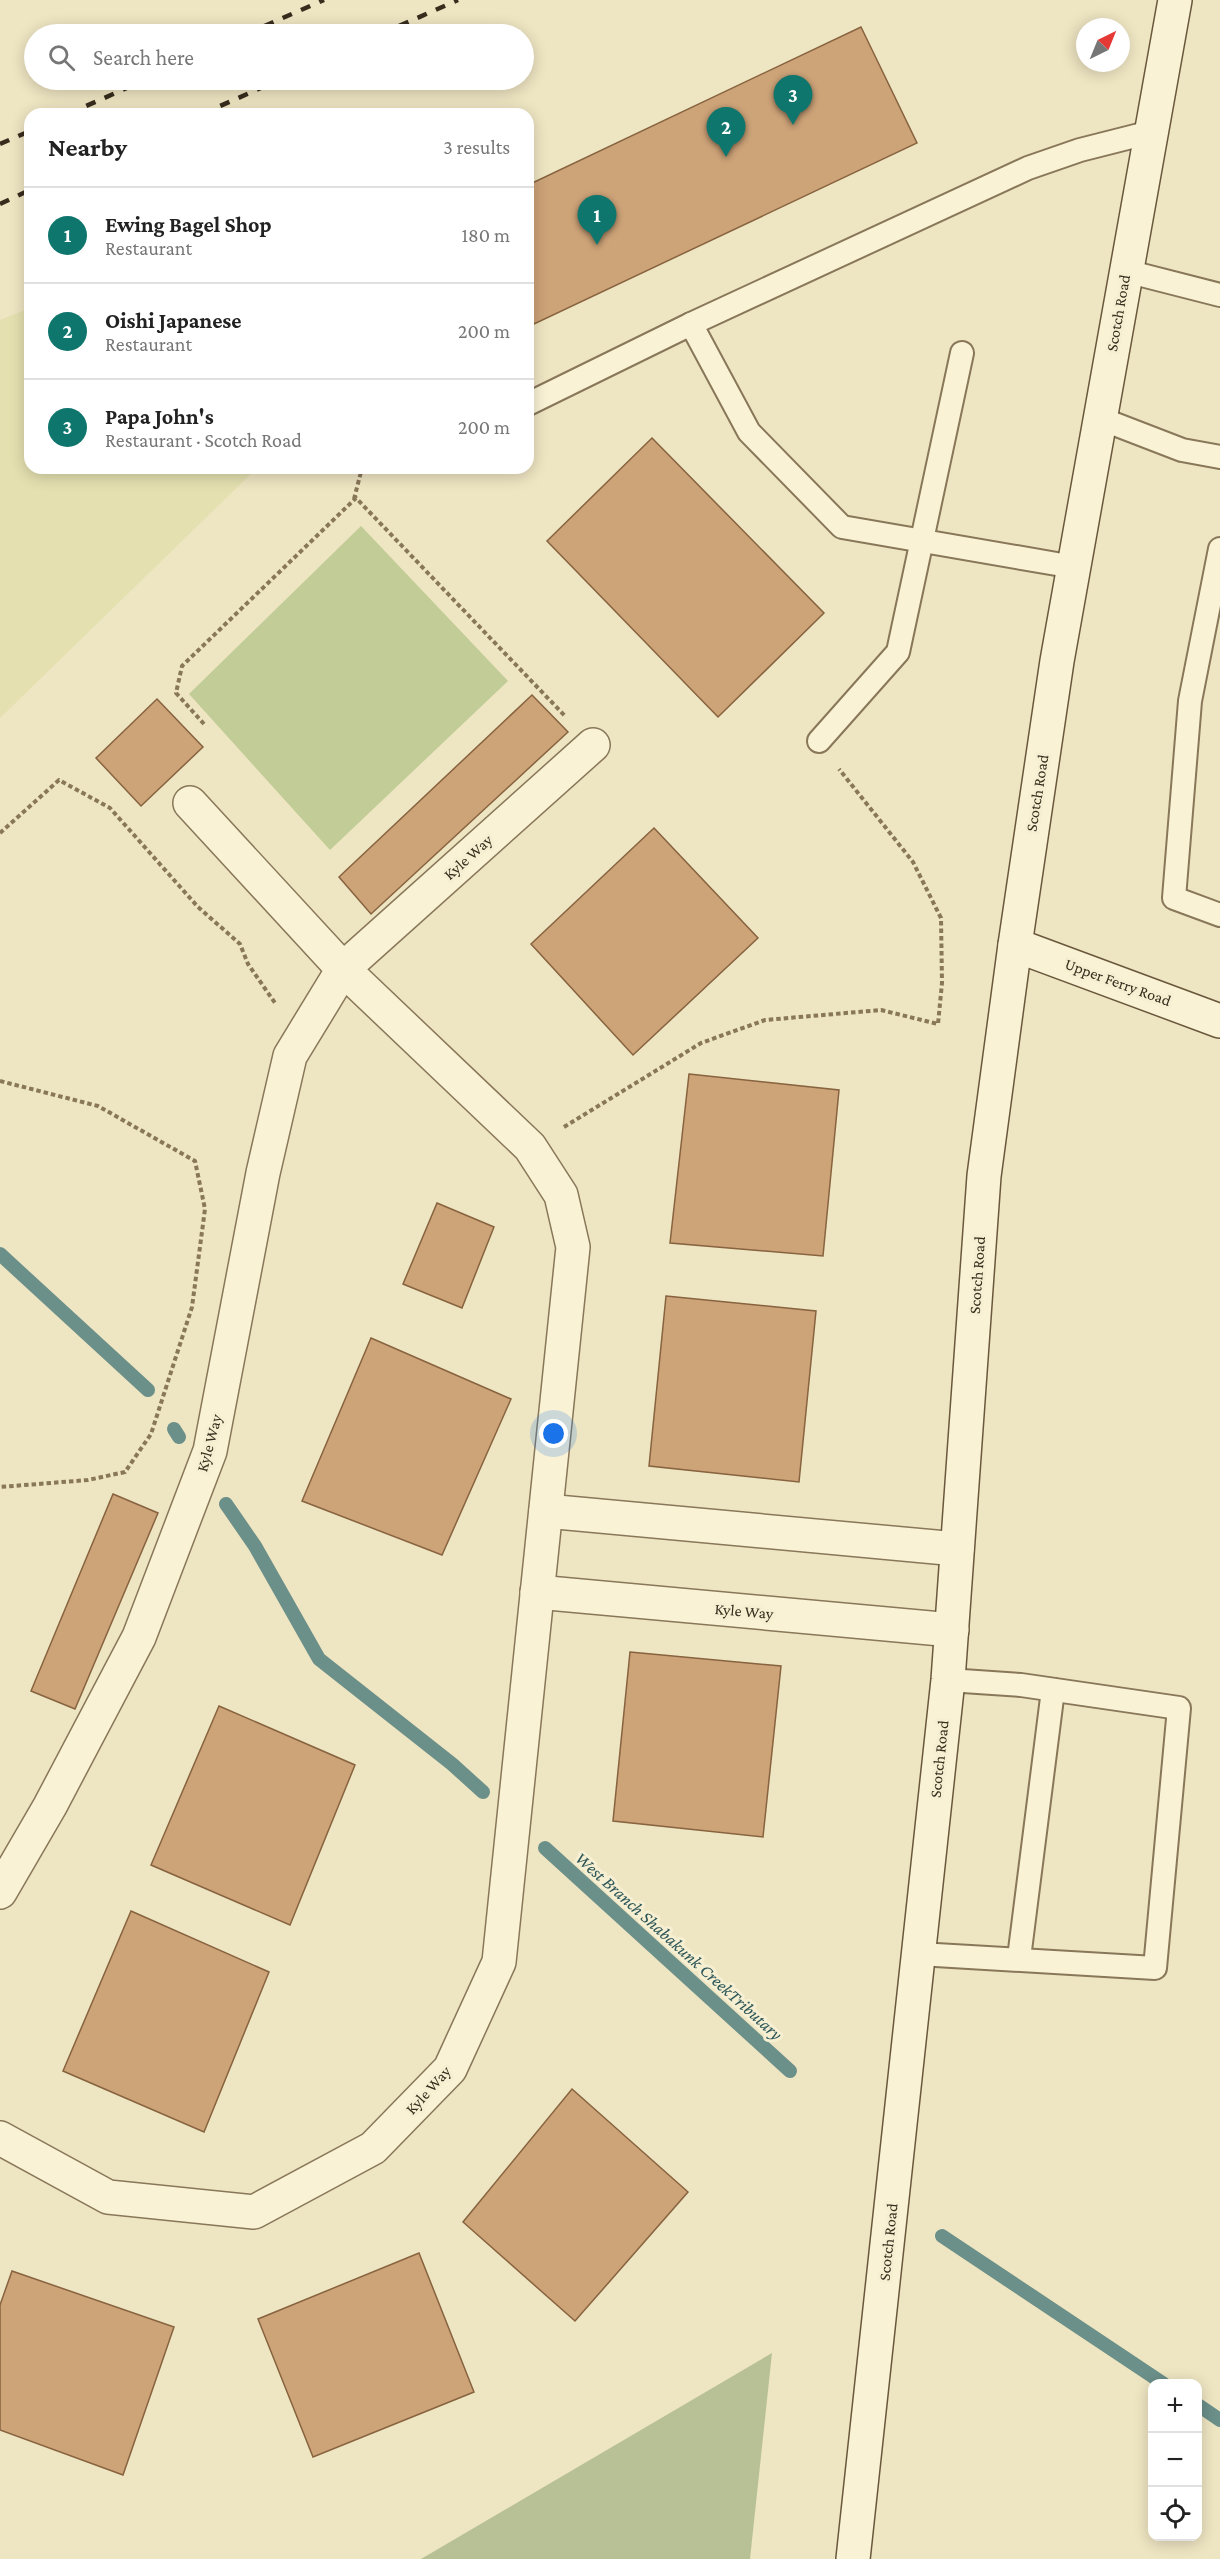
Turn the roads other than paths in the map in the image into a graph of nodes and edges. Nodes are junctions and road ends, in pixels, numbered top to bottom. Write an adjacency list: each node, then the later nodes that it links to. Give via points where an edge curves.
1 (1175, 0): 2 (street, Scotch Road)
2 (1151, 132): 3 (street, Scotch Road); 5 (lane, via 1028,168)
3 (1126, 271): 4 (lane); 8 (street, Scotch Road)
4 (1220, 295)
5 (691, 324): 7 (lane); 10 (lane, via 749,432 842,527)
6 (962, 353): 10 (lane)
7 (534, 401)
8 (1099, 418): 9 (lane, via 1182,450); 12 (street, Scotch Road)
9 (1220, 458)
10 (921, 542): 12 (lane); 13 (lane, via 898,652)
11 (1220, 549): 16 (lane, via 1190,701 1173,898)
12 (1074, 567): 17 (street, Scotch Road)
13 (819, 741)
14 (593, 745): 18 (street, Kyle Way)
15 (190, 803): 18 (street, Kyle Way)
16 (1220, 915)
17 (1014, 945): 19 (street, Upper Ferry Road); 21 (street, Scotch Road, via 984,1176)
18 (343, 969): 20 (street, Kyle Way, via 530,1148 561,1195 573,1247); 26 (street, Kyle Way, via 290,1056 263,1173 210,1451 139,1637)
19 (1220, 1021)
20 (546, 1511): 21 (street); 22 (street, Kyle Way)
21 (957, 1549): 23 (street, Scotch Road)
22 (537, 1592): 23 (street, Kyle Way); 29 (street, Kyle Way, via 499,1962 450,2069 373,2148 254,2212 108,2197)
23 (952, 1630): 24 (street, Scotch Road)
24 (948, 1680): 25 (lane); 27 (street, Scotch Road)
25 (1053, 1690): 28 (lane); 28 (lane, via 1179,1708 1155,1968)
26 (0, 1892)
27 (919, 1954): 28 (lane); 30 (street, Scotch Road)
28 (1019, 1958)
29 (0, 2138)
30 (853, 2559)

